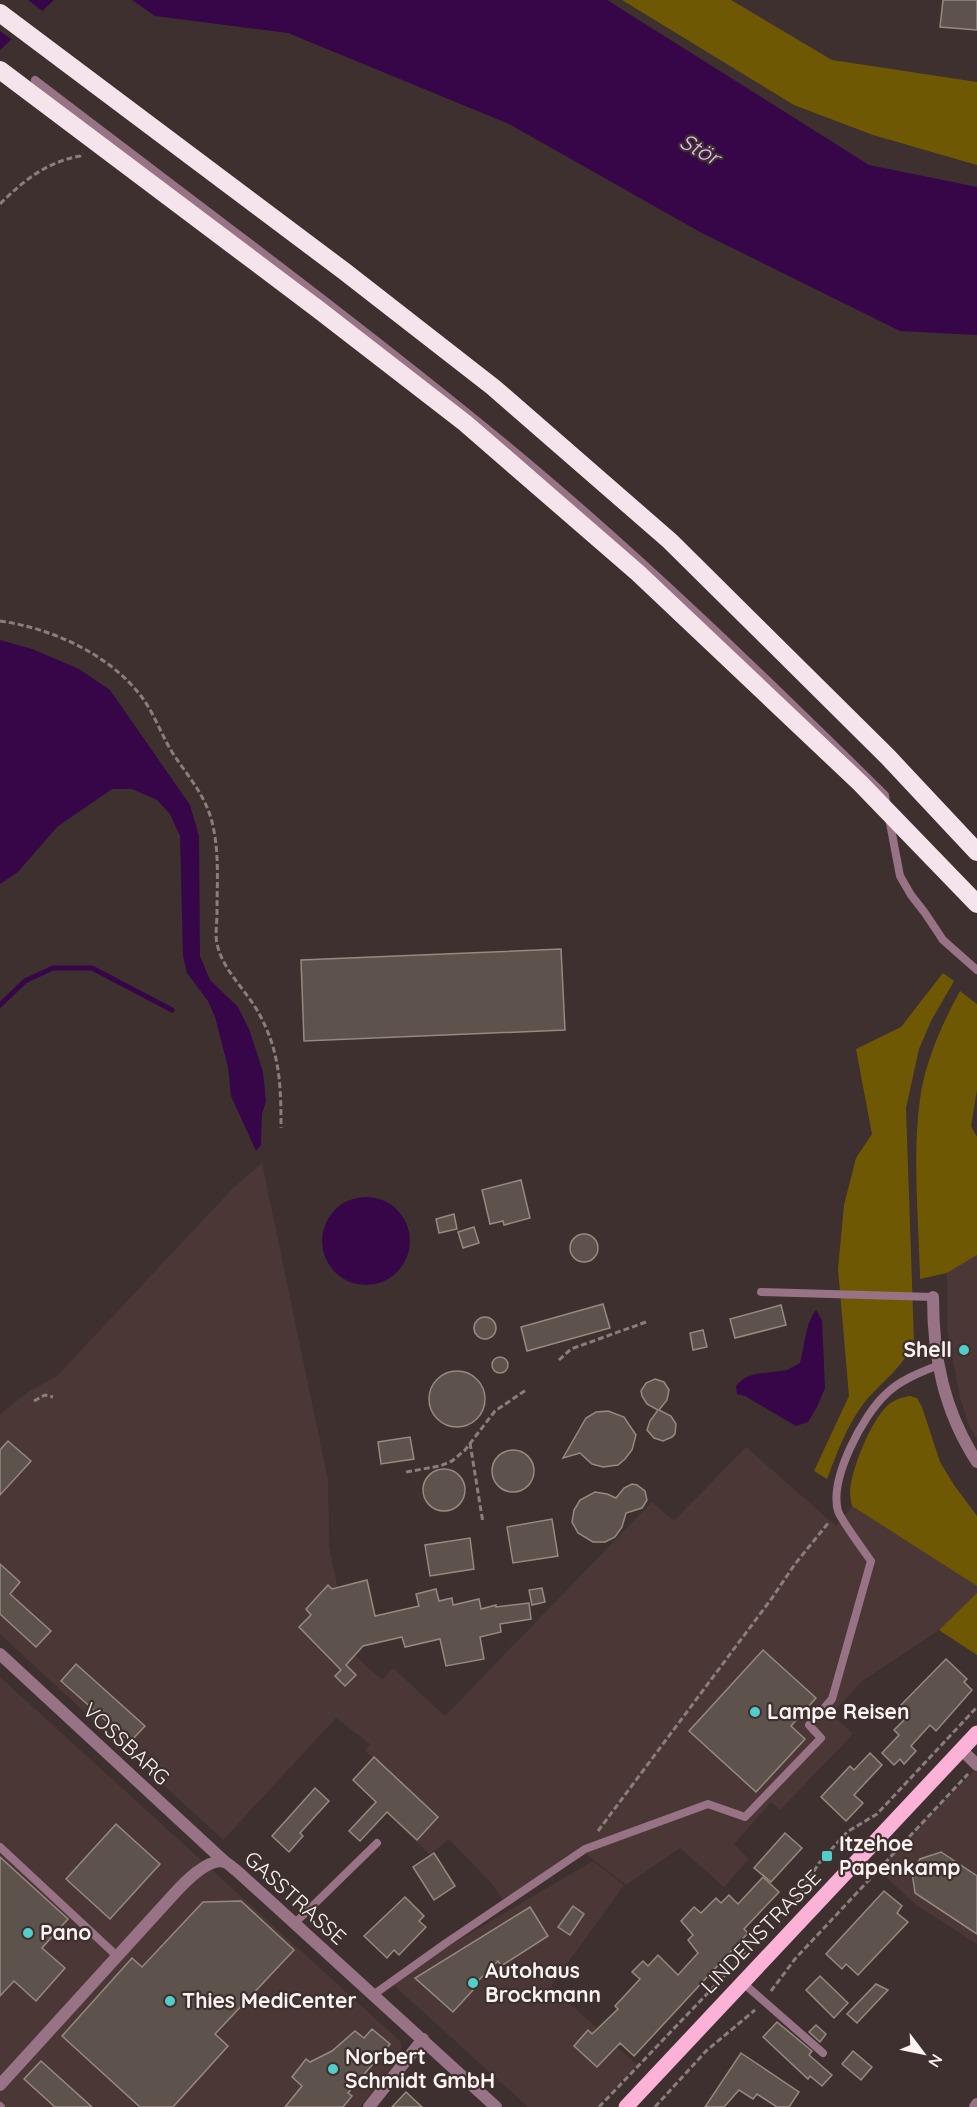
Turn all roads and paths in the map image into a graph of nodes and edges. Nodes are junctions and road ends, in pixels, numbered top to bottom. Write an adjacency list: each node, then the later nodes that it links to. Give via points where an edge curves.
1 (0, 13): 7 (highway, via 493,387 670,541 888,757)
2 (0, 70): 8 (highway, bridge, via 465,423 638,573 860,783)
3 (35, 80): 9 (lane, via 331,304 475,419 682,598 885,795 900,876 943,940)
4 (81, 156): 5 (path, via 44,168 23,181)
5 (0, 204)
6 (0, 621): 10 (path, via 65,640 125,678 141,696 205,801 215,834 217,943 231,975 256,1009 275,1052 281,1080)
7 (977, 852)
8 (977, 904)
9 (977, 970)
10 (282, 1128)
11 (761, 1292): 12 (lane)
12 (933, 1297): 15 (street)
13 (646, 1322): 14 (path, via 571,1349)
14 (559, 1360)
15 (939, 1365): 20 (street, via 951,1412); 22 (lane, via 894,1387 872,1410 843,1465)
16 (526, 1390): 19 (path, via 495,1411)
17 (53, 1397): 18 (path, via 45,1395)
18 (34, 1401)
19 (470, 1443): 21 (path, via 441,1466); 23 (path)
20 (977, 1462)
21 (406, 1472)
22 (838, 1511): 31 (path); 31 (lane, via 871,1561 832,1699 809,1725 821,1738 745,1817 708,1804)
23 (483, 1523)
24 (0, 1654): 32 (street, VOSSBARG)
25 (977, 1707): 33 (path, via 877,1814 847,1832 819,1863)
26 (977, 1733): 27 (main road, LINDENSTRASSE)
27 (962, 1750): 28 (street); 37 (main road, LINDENSTRASSE)
28 (977, 1765): 39 (path, via 795,1959)
29 (377, 1844): 34 (lane)
30 (0, 1846): 36 (lane)
31 (585, 1849): 38 (lane)
32 (225, 1862): 34 (street, GASSTRASSE); 36 (street, GASSTRASSE, via 212,1863 191,1877)
33 (795, 1903)
34 (295, 1923): 38 (street, GASSTRASSE)
35 (754, 1945): 45 (path)
36 (117, 1956): 42 (street, GASSTRASSE)
37 (742, 1982): 39 (lane); 46 (main road, LINDENSTRASSE)
38 (374, 1995): 40 (street, GASSTRASSE)
39 (764, 2000): 41 (lane); 47 (path, via 706,2051)
40 (423, 2039): 43 (street); 44 (street, GASSTRASSE)
41 (822, 2053)
42 (0, 2085)
43 (369, 2107)
44 (496, 2107)
45 (599, 2107)
46 (626, 2107)
47 (655, 2107)

